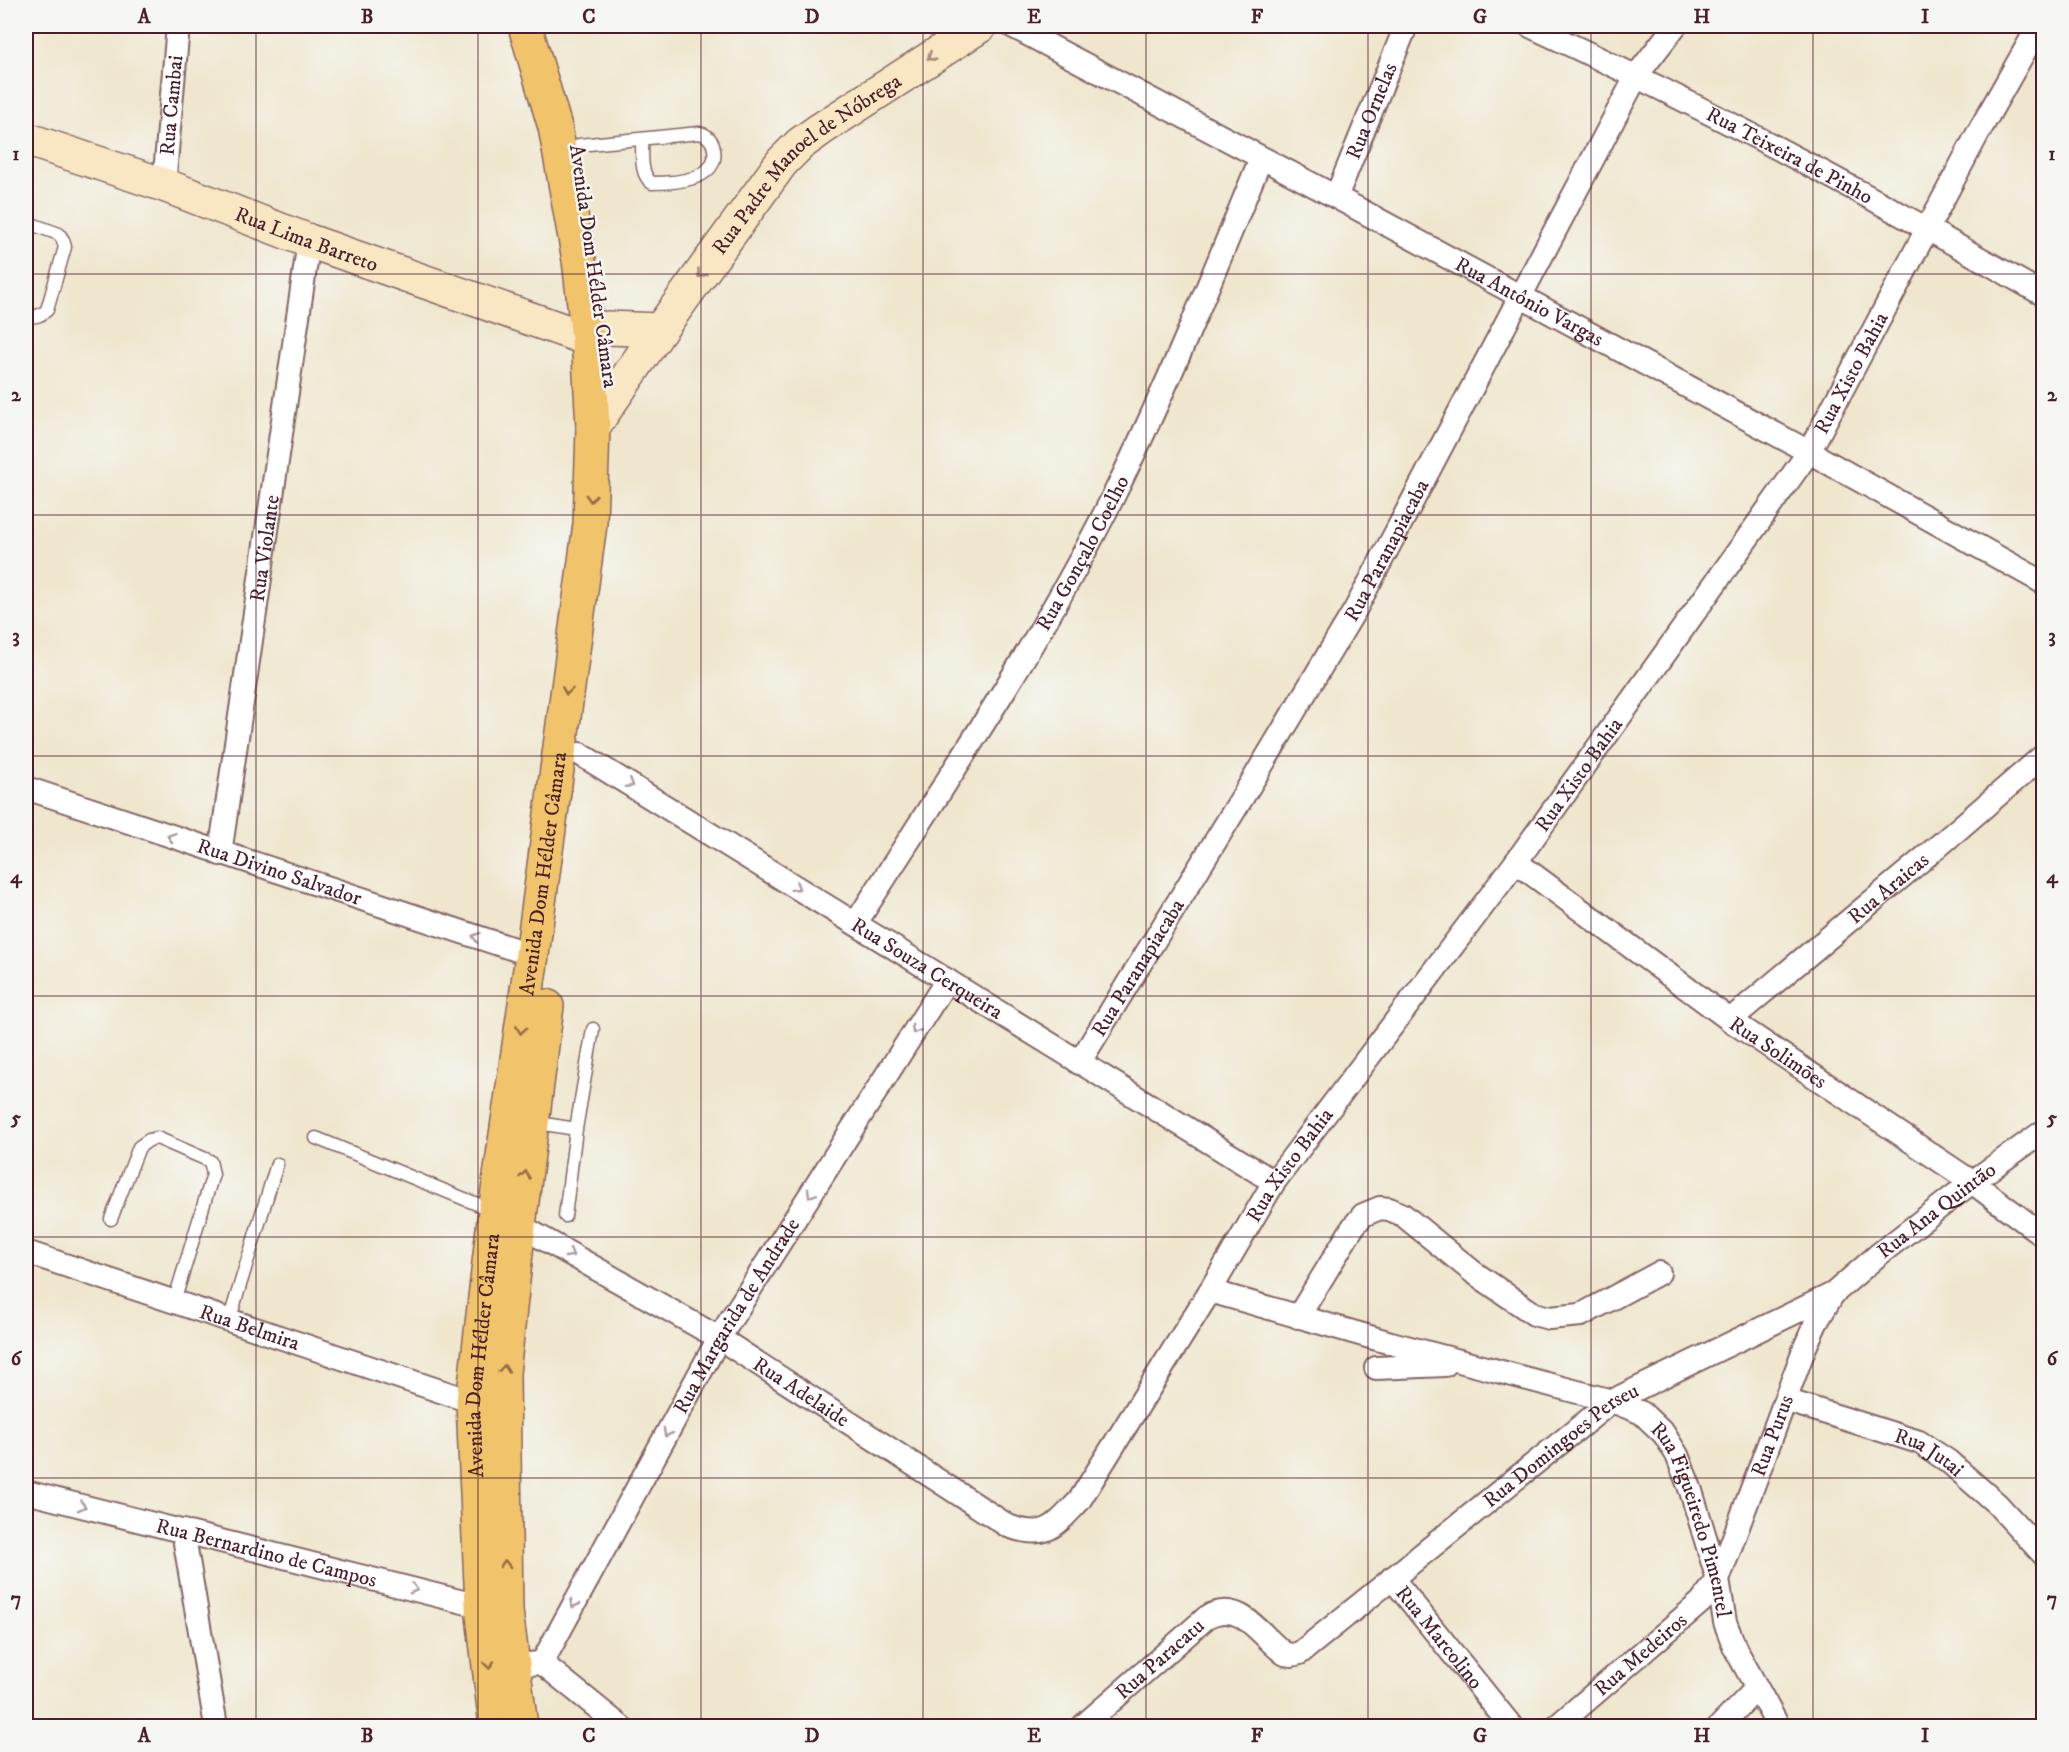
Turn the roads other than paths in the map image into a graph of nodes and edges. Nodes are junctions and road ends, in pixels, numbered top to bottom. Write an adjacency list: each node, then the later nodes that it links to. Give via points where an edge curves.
1 (178, 26): 15 (street, Rua Cambai)
2 (525, 26): 24 (main road, Avenida Dom Hélder Câmara, via 555,127 579,260)
3 (546, 26): 13 (main road, Avenida Dom Hélder Câmara)
4 (980, 26): 23 (main road, Rua Padre Manoel de Nóbrega, one-way to 23, via 800,144 782,162)
5 (1011, 26): 14 (street, Rua Antônio Vargas)
6 (1406, 26): 16 (street, Rua Ornelas)
7 (1530, 26): 10 (street, Rua Teixeira de Pinho)
8 (1675, 26): 10 (street, Rua Paranapiacaba)
9 (2043, 26): 18 (street, Rua Xisto Bahia, via 2032,38)
10 (1636, 75): 18 (street, Rua Teixeira de Pinho); 21 (street, Rua Paranapiacaba)
11 (26, 139): 15 (main road, Rua Lima Barreto)
12 (642, 139): 12 (lane, via 704,134 713,144 714,161 707,172 694,177 652,183 644,173); 13 (lane)
13 (579, 145): 24 (main road, Avenida Dom Hélder Câmara)
14 (1262, 158): 16 (street, Rua Antônio Vargas); 34 (street, Rua Gonçalo Coelho, via 1187,338 1111,500 1027,654)
15 (164, 185): 19 (main road, Rua Lima Barreto)
16 (1336, 197): 21 (street, Rua Antônio Vargas)
17 (26, 222): 22 (lane, via 59,234 65,248 47,310 40,316)
18 (1928, 228): 20 (street, Rua Teixeira de Pinho); 27 (street, Rua Xisto Bahia)
19 (309, 241): 24 (main road, Rua Lima Barreto); 32 (street, Rua Violante)
20 (2043, 295)
21 (1521, 297): 27 (street, Rua Antônio Vargas); 39 (street, Rua Paranapiacaba, via 1355,610)
22 (26, 315)
23 (660, 330): 24 (main road); 25 (main road, Rua Padre Manoel de Nóbrega)
24 (597, 333): 25 (main road, Avenida Dom Hélder Câmara); 26 (main road, Avenida Dom Hélder Câmara)
25 (612, 399): 26 (main road, Rua Padre Manoel de Nóbrega); 29 (main road, Avenida Dom Hélder Câmara, via 613,525)
26 (593, 427): 35 (main road, Avenida Dom Hélder Câmara, one-way to 35, via 590,524)
27 (1809, 452): 28 (street, Rua Antônio Vargas); 33 (street, Rua Xisto Bahia)
28 (2043, 583)
29 (580, 754): 34 (street, Rua Souza Cerqueira, one-way to 34); 40 (main road, Avenida Dom Hélder Câmara)
30 (2043, 755): 37 (street, Rua Araicas)
31 (26, 788): 32 (street, Rua Divino Salvador, one-way to 31)
32 (220, 854): 35 (street, Rua Divino Salvador, one-way to 32)
33 (1516, 862): 37 (street, Rua Solimões); 45 (street, Rua Xisto Bahia)
34 (856, 923): 36 (street, Rua Souza Cerqueira)
35 (532, 955): 48 (main road, Avenida Dom Hélder Câmara, one-way to 48)
36 (947, 980): 39 (street, Rua Souza Cerqueira); 58 (street, Rua Margarida de Andrade, one-way to 58)
37 (1730, 1020): 46 (street, Rua Solimões)
38 (592, 1029): 41 (lane)
39 (1079, 1063): 45 (street, Rua Souza Cerqueira)
40 (532, 1122): 41 (lane); 48 (main road, Avenida Dom Hélder Câmara, one-way to 40)
41 (576, 1129): 47 (lane)
42 (2043, 1131): 46 (street, Rua Ana Quintão)
43 (316, 1137): 48 (lane)
44 (277, 1164): 57 (lane)
45 (1274, 1182): 53 (street, Rua Xisto Bahia)
46 (1972, 1182): 50 (street, Rua Solimões); 54 (street, Rua Ana Quintão)
47 (565, 1216)
48 (507, 1218): 58 (street, Rua Adelaide, one-way to 58); 63 (main road, Avenida Dom Hélder Câmara); 70 (main road, Avenida Dom Hélder Câmara, one-way to 48)
49 (111, 1219): 55 (lane, via 140,1147 149,1140 158,1138 210,1161 213,1174)
50 (2043, 1236)
51 (26, 1252): 55 (street, Rua Belmira)
52 (1659, 1273): 56 (street, via 1581,1315 1549,1318 1534,1314 1483,1279 1403,1215 1380,1208 1363,1215 1353,1227)
53 (1210, 1291): 56 (street, Rua Figueiredo Pimentel); 65 (street, Rua Xisto Bahia)
54 (1833, 1294): 61 (street, Rua Purus, via 1816,1323); 62 (street, Rua Domingoes Perseu)
55 (174, 1302): 57 (street, Rua Belmira)
56 (1298, 1317): 59 (street, Rua Figueiredo Pimentel)
57 (229, 1321): 63 (street, Rua Belmira)
58 (719, 1338): 65 (street, Rua Adelaide, via 1008,1526 1026,1533 1054,1527); 72 (street, Rua Margarida de Andrade, one-way to 72)
59 (1473, 1365): 60 (street, Rua Figueiredo Pimentel); 62 (street, Rua Figueiredo Pimentel)
60 (1376, 1368)
61 (1785, 1400): 67 (street, Rua Jutai, via 1919,1442 1948,1461 1997,1504); 69 (street, Rua Purus)
62 (1612, 1401): 68 (street, Rua Domingoes Perseu); 69 (street, Rua Figueiredo Pimentel, via 1642,1413 1664,1434 1677,1455)
63 (473, 1402): 70 (main road, Avenida Dom Hélder Câmara)
64 (26, 1492): 66 (street, Rua Bernardino de Campos, one-way to 66)
65 (1079, 1501)
66 (183, 1531): 70 (street, Rua Bernardino de Campos, one-way to 70); 74 (street)
67 (2043, 1555)
68 (1392, 1578): 71 (street, Rua Domingoes Perseu, via 1316,1642 1292,1656); 79 (street, Rua Marcolino)
69 (1718, 1580): 73 (street, Rua Figueiredo Pimentel, via 1725,1622); 80 (street, Rua Medeiros, via 1701,1602)
70 (494, 1609): 72 (main road, Avenida Dom Hélder Câmara); 75 (main road, Avenida Dom Hélder Câmara, one-way to 75)
71 (1245, 1618): 78 (street, Rua Paracatu, via 1223,1611 1207,1617)
72 (527, 1664): 76 (main road, Avenida Dom Hélder Câmara); 77 (street)
73 (1756, 1689): 81 (street); 82 (street, Rua Figueiredo Pimentel)
74 (216, 1726)
75 (496, 1726)
76 (521, 1726)
77 (620, 1726)
78 (1083, 1726)
79 (1511, 1726)
80 (1557, 1726)
81 (1720, 1726)
82 (1778, 1726)

